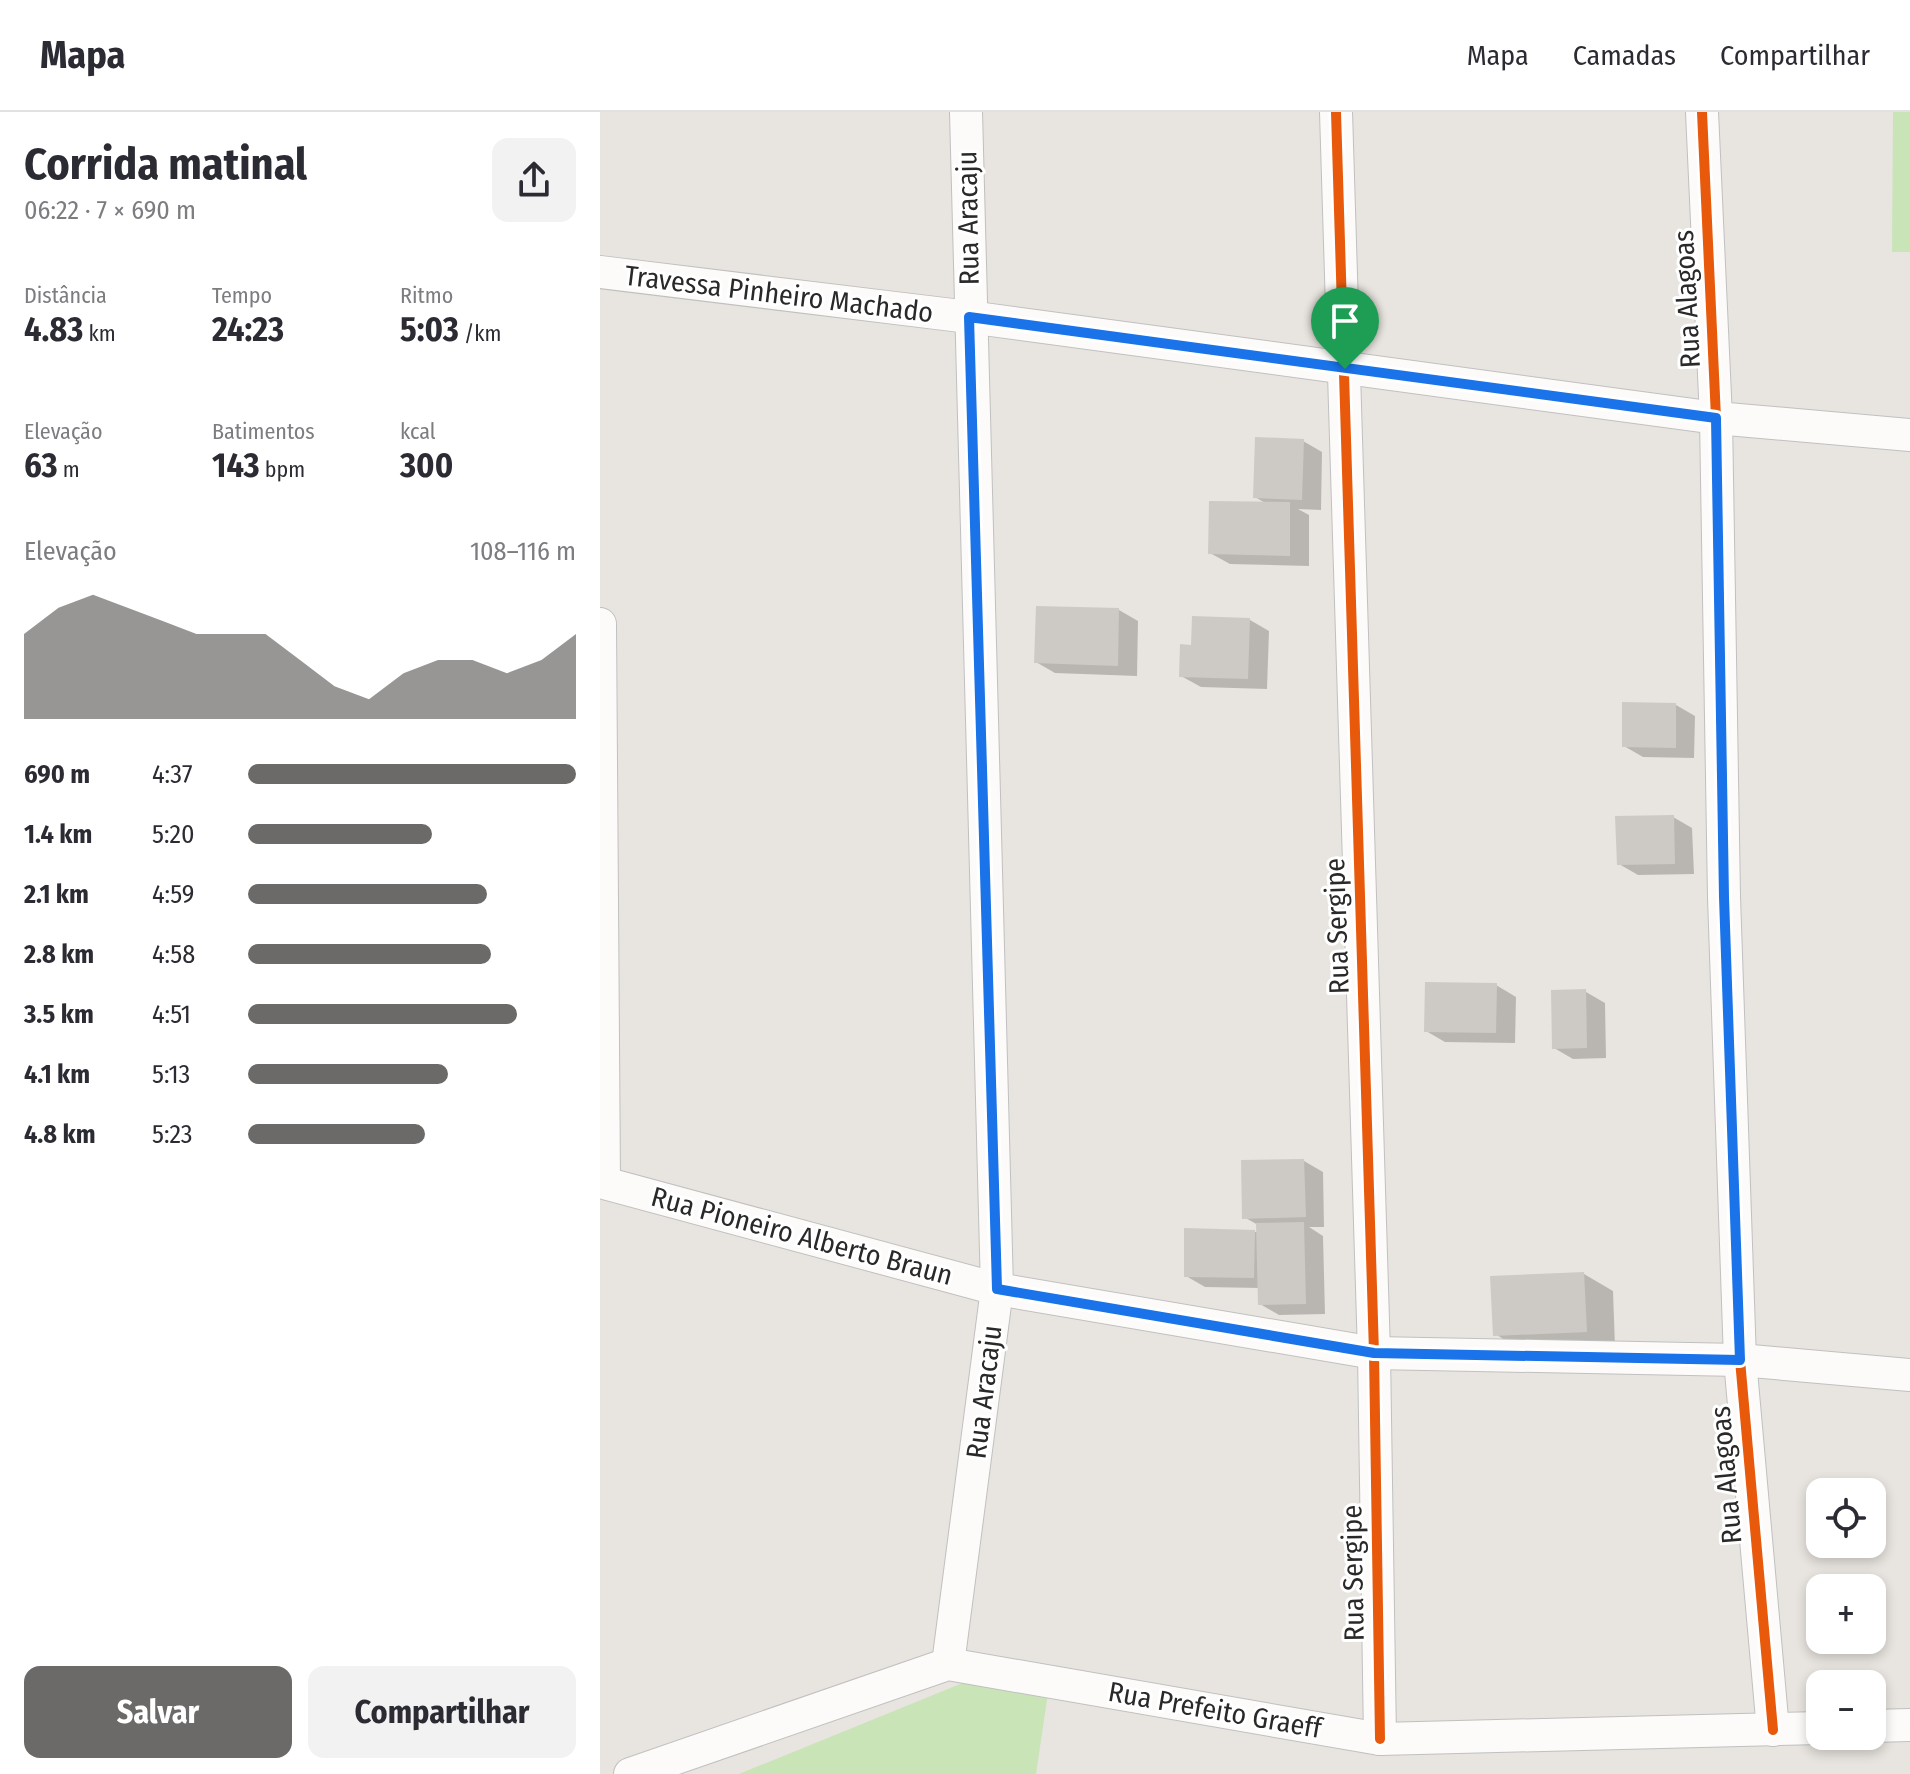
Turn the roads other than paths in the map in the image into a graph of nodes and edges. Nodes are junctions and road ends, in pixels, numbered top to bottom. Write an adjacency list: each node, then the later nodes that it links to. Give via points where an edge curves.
1 (966, 112): 5 (street, Rua Aracaju)
2 (1336, 112): 6 (street, Rua Sergipe)
3 (1702, 112): 7 (street, Rua Alagoas)
4 (600, 272): 5 (street, Travessa Pinheiro Machado)
5 (969, 317): 6 (street, Travessa Pinheiro Machado); 11 (street, Rua Aracaju)
6 (1345, 369): 7 (street, Travessa Pinheiro Machado); 12 (street, Rua Sergipe)
7 (1716, 418): 8 (street, Travessa Pinheiro Machado); 13 (street, Rua Alagoas, via 1724,897)
8 (1910, 435)
9 (600, 624): 10 (street)
10 (602, 1182): 11 (street, Rua Pioneiro Alberto Braun)
11 (997, 1289): 12 (street, Rua Pioneiro Alberto Braun); 15 (street, Rua Aracaju)
12 (1374, 1353): 13 (street, Rua Pioneiro Alberto Braun); 20 (street, Rua Sergipe)
13 (1740, 1360): 14 (street, Rua Pioneiro Alberto Braun); 19 (street, Rua Alagoas)
14 (1910, 1375)
15 (948, 1664): 20 (street, Rua Prefeito Graeff); 21 (street, Rua Prefeito Graeff)
16 (1910, 1725): 17 (street)
17 (1886, 1726)
18 (1806, 1729): 19 (street, Rua Prefeito Graeff)
19 (1773, 1730): 20 (street, Rua Prefeito Graeff)
20 (1380, 1739)
21 (630, 1774)

